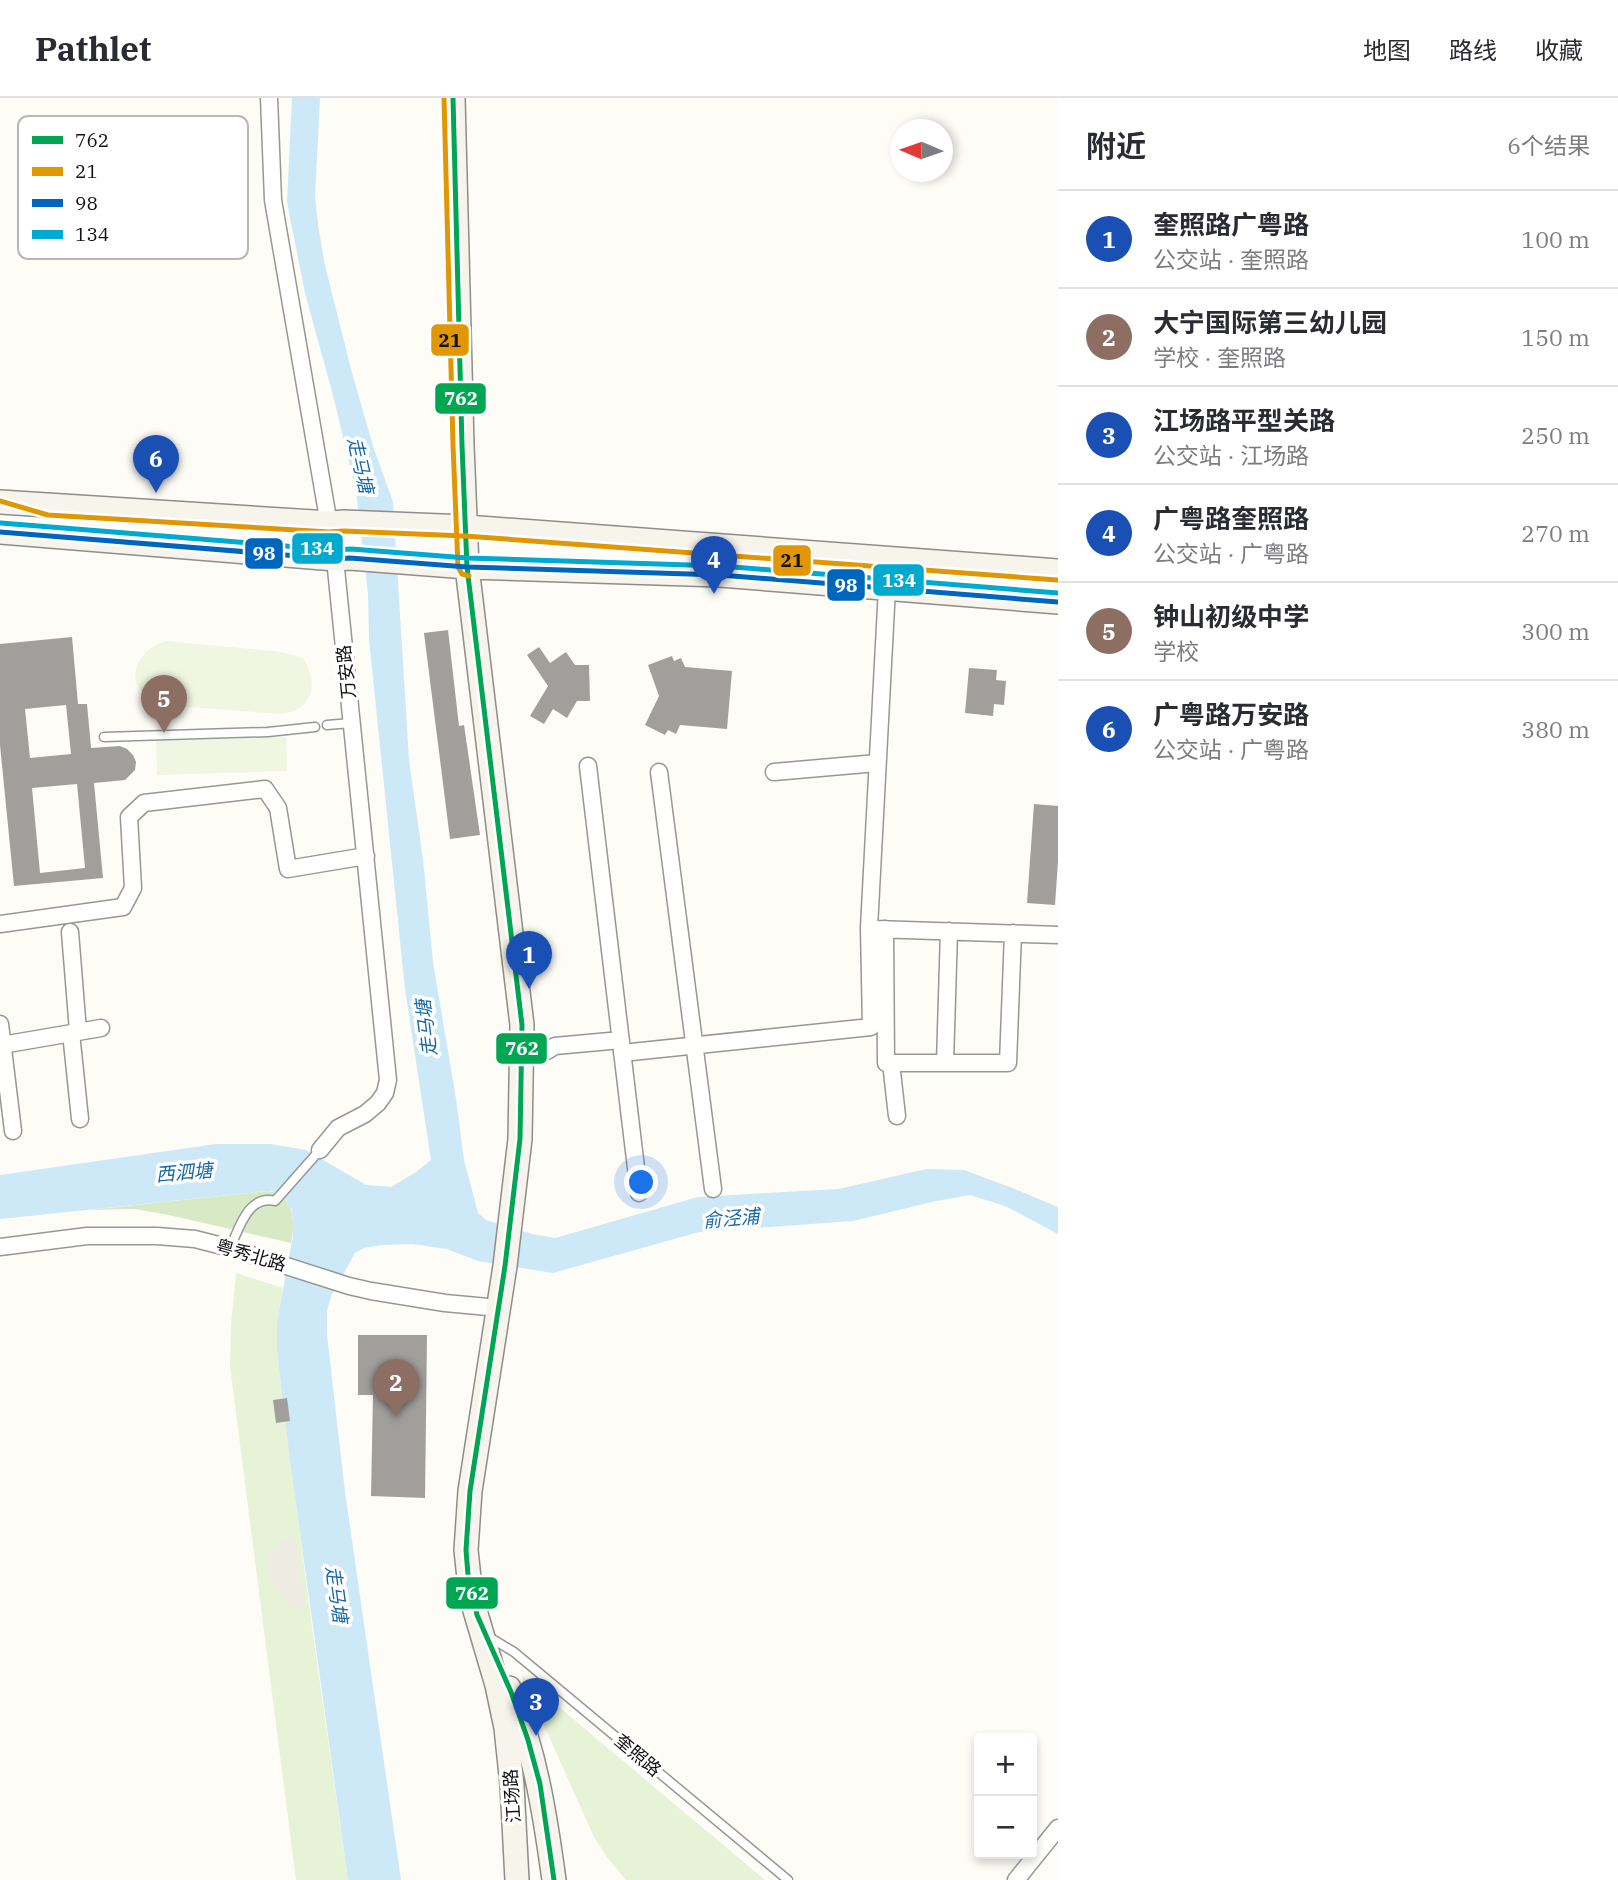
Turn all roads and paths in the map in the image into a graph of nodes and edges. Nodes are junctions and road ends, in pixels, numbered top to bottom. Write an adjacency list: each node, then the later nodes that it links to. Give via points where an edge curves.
1 (269, 98): 6 (street, 万安路, via 273,200)
2 (453, 98): 7 (main road)
3 (0, 492): 5 (main road)
4 (0, 502): 5 (main road)
5 (50, 506): 6 (main road)
6 (337, 522): 7 (main road); 11 (street, 万安路)
7 (466, 527): 12 (main road); 13 (main road)
8 (0, 533): 9 (main road)
9 (48, 536): 10 (main road); 11 (main road)
10 (0, 542)
11 (342, 559): 12 (main road); 16 (street, 万安路)
12 (467, 567): 14 (main road, via 720,575); 37 (main road)
13 (1058, 571)
14 (887, 588): 15 (main road); 20 (street)
15 (1058, 602)
16 (351, 723): 17 (lane); 24 (street, 万安路)
17 (327, 725)
18 (315, 727): 19 (lane)
19 (104, 737)
20 (877, 763): 23 (street); 26 (street)
21 (588, 766): 35 (street)
22 (659, 772): 36 (street)
23 (774, 772)
24 (366, 856): 25 (street, via 288,869 278,808 265,789 144,803 129,817 133,888 123,907); 43 (street, 万安路, via 388,1080 378,1103 338,1128)
25 (0, 924)
26 (877, 929): 27 (street); 36 (street, via 871,1027); 38 (street, via 886,1063)
27 (948, 931): 29 (street); 39 (street)
28 (70, 932): 33 (street)
29 (1013, 933): 30 (street); 39 (street, via 1008,1063)
30 (1058, 934)
31 (0, 1024): 34 (street)
32 (101, 1028): 33 (street)
33 (75, 1032): 34 (street); 41 (street)
34 (2, 1045): 42 (street)
35 (622, 1046): 36 (street); 37 (street); 45 (street)
36 (695, 1046): 44 (street)
37 (522, 1048): 48 (main road, via 520,1139)
38 (891, 1063): 39 (street); 40 (street)
39 (945, 1063)
40 (897, 1116)
41 (80, 1119)
42 (13, 1131)
43 (320, 1150): 47 (lane, 万安路, via 275,1201 254,1205)
44 (713, 1189)
45 (639, 1193)
46 (0, 1247): 47 (street, 粤秀北路, via 88,1236 157,1236)
47 (230, 1248): 48 (street, 粤秀北路, via 349,1286)
48 (499, 1308): 49 (main road, via 467,1523 468,1575)
49 (481, 1625): 51 (main road, 江场路, via 506,1728); 52 (main road, 江场路, via 528,1740 540,1784); 53 (lane, 奎照路)
50 (1058, 1828): 54 (street)
51 (517, 1880)
52 (554, 1880)
53 (788, 1880)
54 (1016, 1880)

